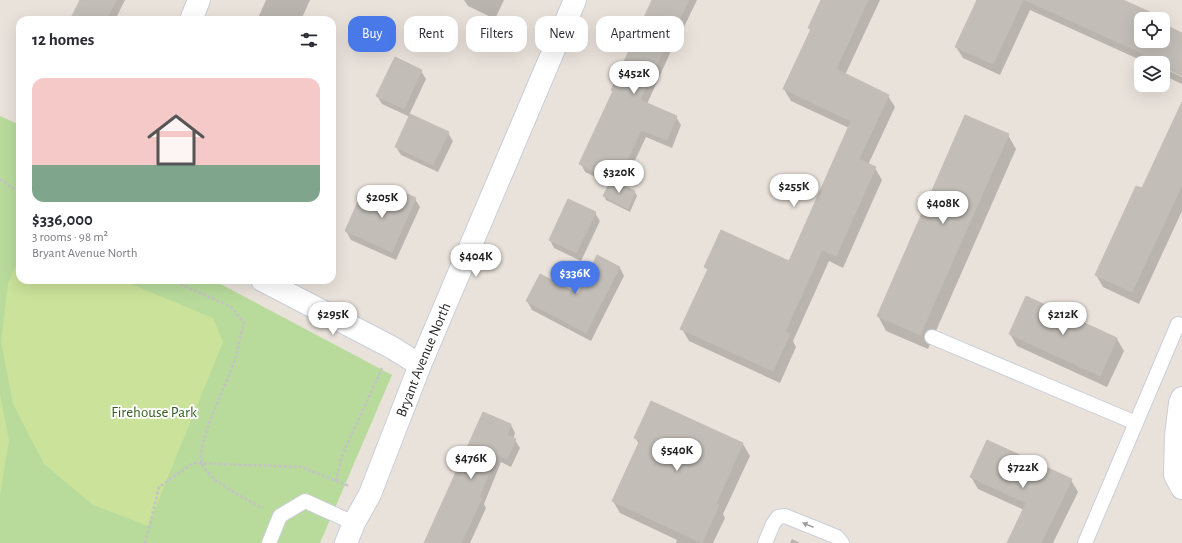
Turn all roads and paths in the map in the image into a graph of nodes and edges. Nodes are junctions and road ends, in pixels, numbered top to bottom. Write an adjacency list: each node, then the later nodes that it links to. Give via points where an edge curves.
1 (199, 0): 3 (street)
2 (575, 0): 11 (street, Bryant Avenue North)
3 (193, 16)
4 (0, 179): 5 (path)
5 (16, 190)
6 (180, 284): 14 (path, via 230,307 244,324 234,363 202,444)
7 (270, 284): 10 (street)
8 (1178, 324): 13 (lane)
9 (932, 337): 13 (lane)
10 (391, 347): 11 (street); 15 (path, via 342,456)
11 (420, 365): 17 (street, Bryant Avenue North)
12 (1182, 398): 16 (street, via 1176,436 1175,475)
13 (1136, 423): 25 (lane)
14 (202, 463): 15 (path, via 301,467); 18 (path, via 210,476 239,496); 20 (path, via 193,463 159,487)
15 (336, 481): 17 (path)
16 (1182, 488)
17 (370, 494): 19 (street, Bryant Avenue North)
18 (280, 516): 19 (lane, via 305,501); 21 (lane)
19 (354, 523): 22 (street, Bryant Avenue North)
20 (145, 543)
21 (269, 543)
22 (346, 543)
23 (765, 543): 24 (lane, one-way to 23, via 837,537 785,516 778,517)
24 (842, 543)
25 (1085, 543)

